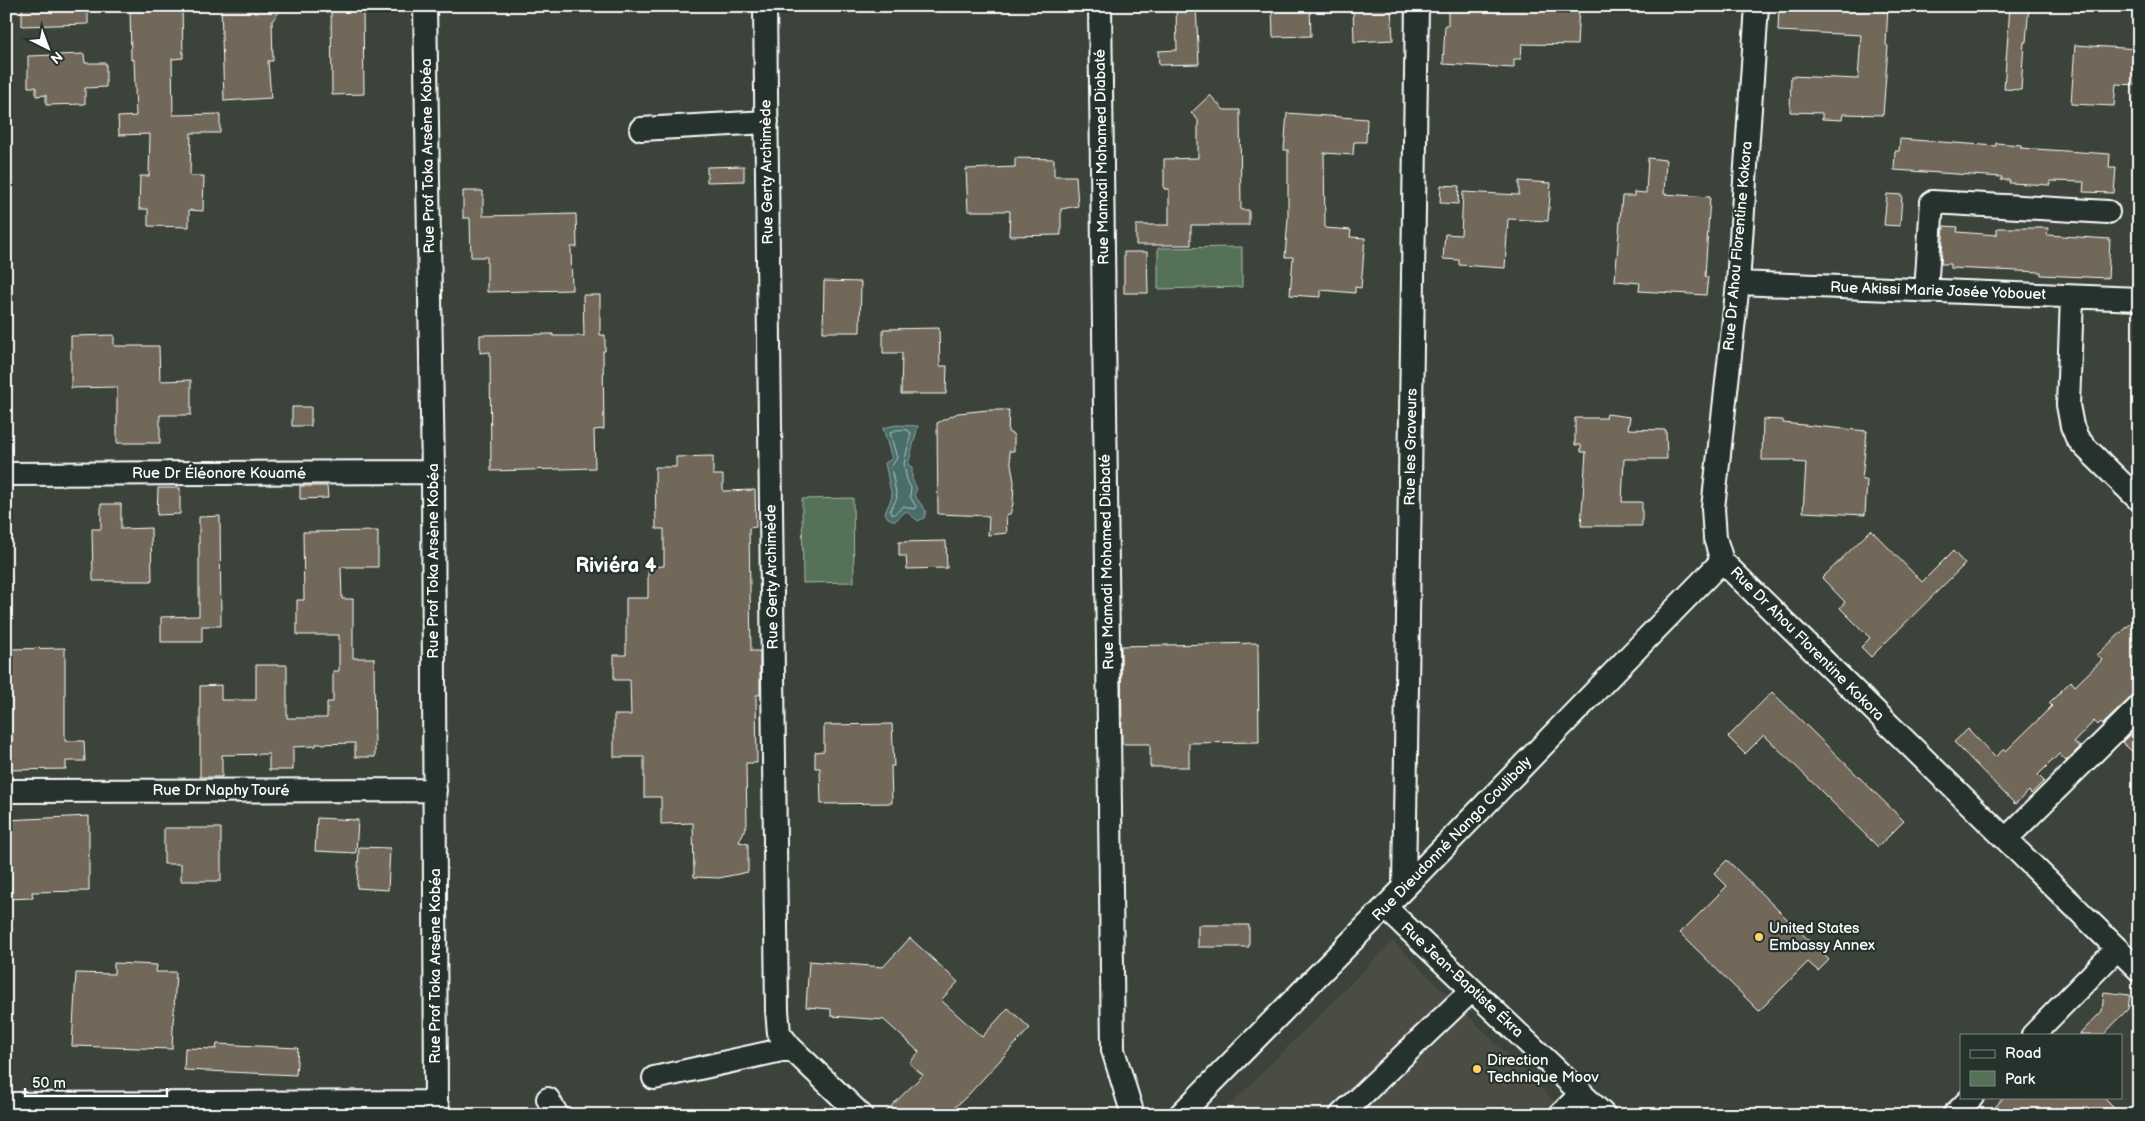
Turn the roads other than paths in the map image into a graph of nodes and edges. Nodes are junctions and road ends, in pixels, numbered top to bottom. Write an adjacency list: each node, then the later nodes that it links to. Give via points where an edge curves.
1 (425, 6): 13 (street, Rue Prof Toka Arsène Kobéa)
2 (766, 6): 6 (street, Rue Gerty Archimède)
3 (1100, 6): 34 (street, Rue Mamadi Mohamed Diabaté, via 1113,1050)
4 (1417, 6): 21 (street, Rue les Graveurs)
5 (1757, 6): 9 (street, Rue Dr Ahou Florentine Kokora)
6 (767, 122): 7 (street); 27 (street, Rue Gerty Archimède, via 777,1010 780,1033)
7 (641, 129)
8 (2108, 212): 10 (street, via 1932,202)
9 (1738, 283): 10 (street, Rue Akissi Marie Josée Yobouet); 16 (street, Rue Dr Ahou Florentine Kokora, via 1713,508 1715,538)
10 (1926, 291): 11 (street, Rue Akissi Marie Josée Yobouet)
11 (2072, 297): 12 (street, Rue Akissi Marie Josée Yobouet); 15 (street, via 2068,405 2072,426 2085,447)
12 (2139, 300)
13 (433, 472): 14 (street, Rue Dr Éléonore Kouamé); 18 (street, Rue Prof Toka Arsène Kobéa)
14 (6, 474)
15 (2139, 500)
16 (1722, 561): 20 (street, Rue Dr Ahou Florentine Kokora); 21 (street, Rue Dieudonné Nanga Coulibaly)
17 (2139, 707): 20 (street)
18 (435, 790): 19 (street, Rue Dr Naphy Touré); 32 (street, Rue Prof Toka Arsène Kobéa)
19 (6, 791)
20 (2006, 840): 23 (street, Rue Dr Ahou Florentine Kokora)
21 (1404, 888): 22 (street, Rue Dieudonné Nanga Coulibaly)
22 (1385, 908): 25 (street, Rue Jean-Baptiste Ékra); 35 (street, Rue Dieudonné Nanga Coulibaly)
23 (2117, 949): 24 (street, Rue Dr Ahou Florentine Kokora); 26 (street)
24 (2139, 970)
25 (1472, 990): 29 (street, Rue Jean-Baptiste Ékra); 36 (street)
26 (2034, 1034)
27 (791, 1048): 28 (street); 33 (street, Rue Gerty Archimède)
28 (654, 1078)
29 (1582, 1093): 37 (street); 38 (street, Rue Jean-Baptiste Ékra)
30 (1971, 1098): 39 (street)
31 (6, 1104): 32 (street)
32 (438, 1109)
33 (861, 1115)
34 (1133, 1115)
35 (1180, 1115)
36 (1342, 1115)
37 (1560, 1115)
38 (1604, 1115)
39 (1954, 1115)

